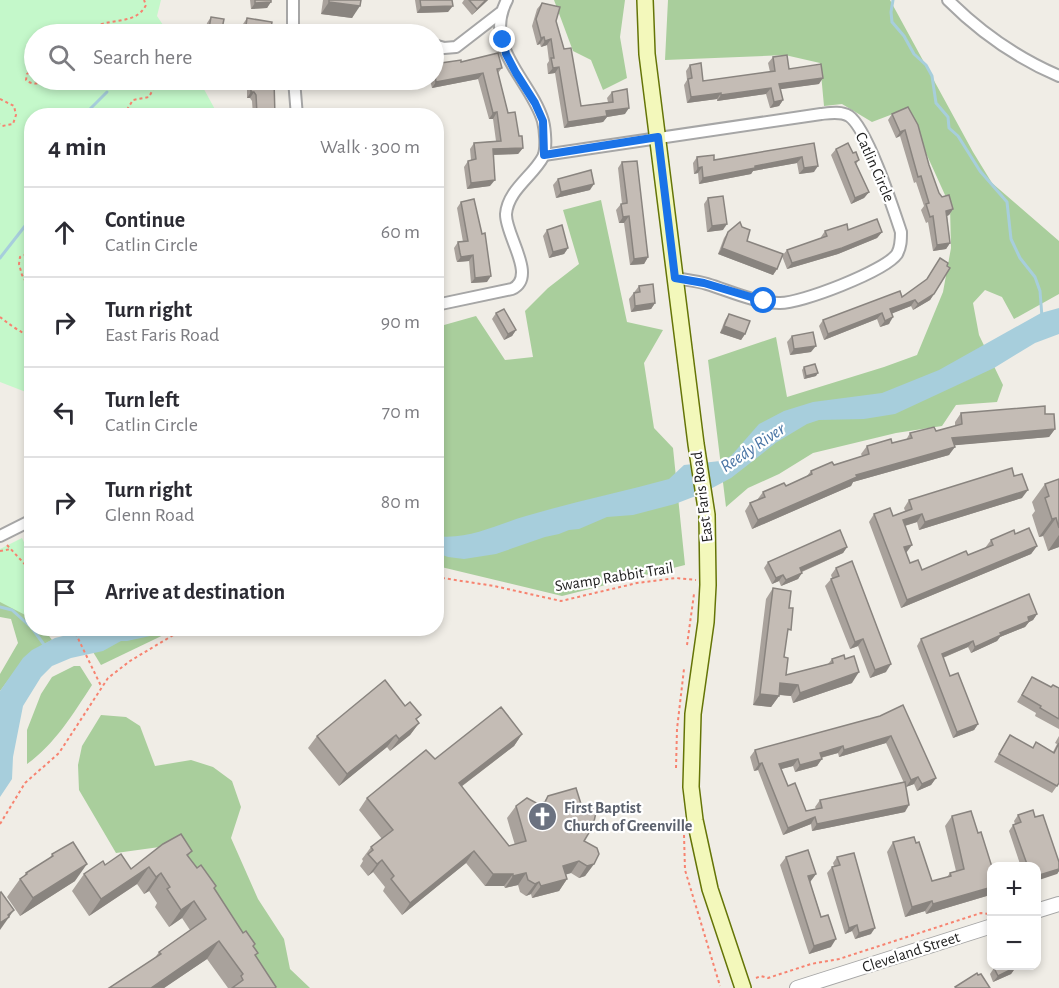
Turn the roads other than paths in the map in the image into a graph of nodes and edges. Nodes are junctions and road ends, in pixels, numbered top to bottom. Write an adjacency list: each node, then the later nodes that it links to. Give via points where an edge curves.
1 (293, 0): 6 (street)
2 (507, 0): 5 (street)
3 (645, 0): 11 (main road, East Faris Road, via 647,54)
4 (948, 0): 8 (street, via 997,42)
5 (500, 13): 7 (street, via 456,47); 12 (street, via 506,54 543,121)
6 (293, 24)
7 (444, 48)
8 (1059, 76)
9 (295, 90): 10 (street)
10 (296, 108)
11 (658, 137): 12 (street, Catlin Circle); 13 (main road, East Faris Road); 13 (street, Catlin Circle, via 821,114 846,114 867,145 901,231 901,244 889,262 789,303 764,301)
12 (544, 155): 14 (street, via 514,193 506,212 523,270 519,285)
13 (675, 278): 20 (main road, East Faris Road, via 707,515 706,621 693,714 691,787 710,889)
14 (444, 303)
15 (24, 526): 16 (street)
16 (3, 540)
17 (1059, 904): 18 (street)
18 (1041, 909)
19 (987, 928): 21 (street, Cleveland Street)
20 (743, 988)
21 (797, 988)

